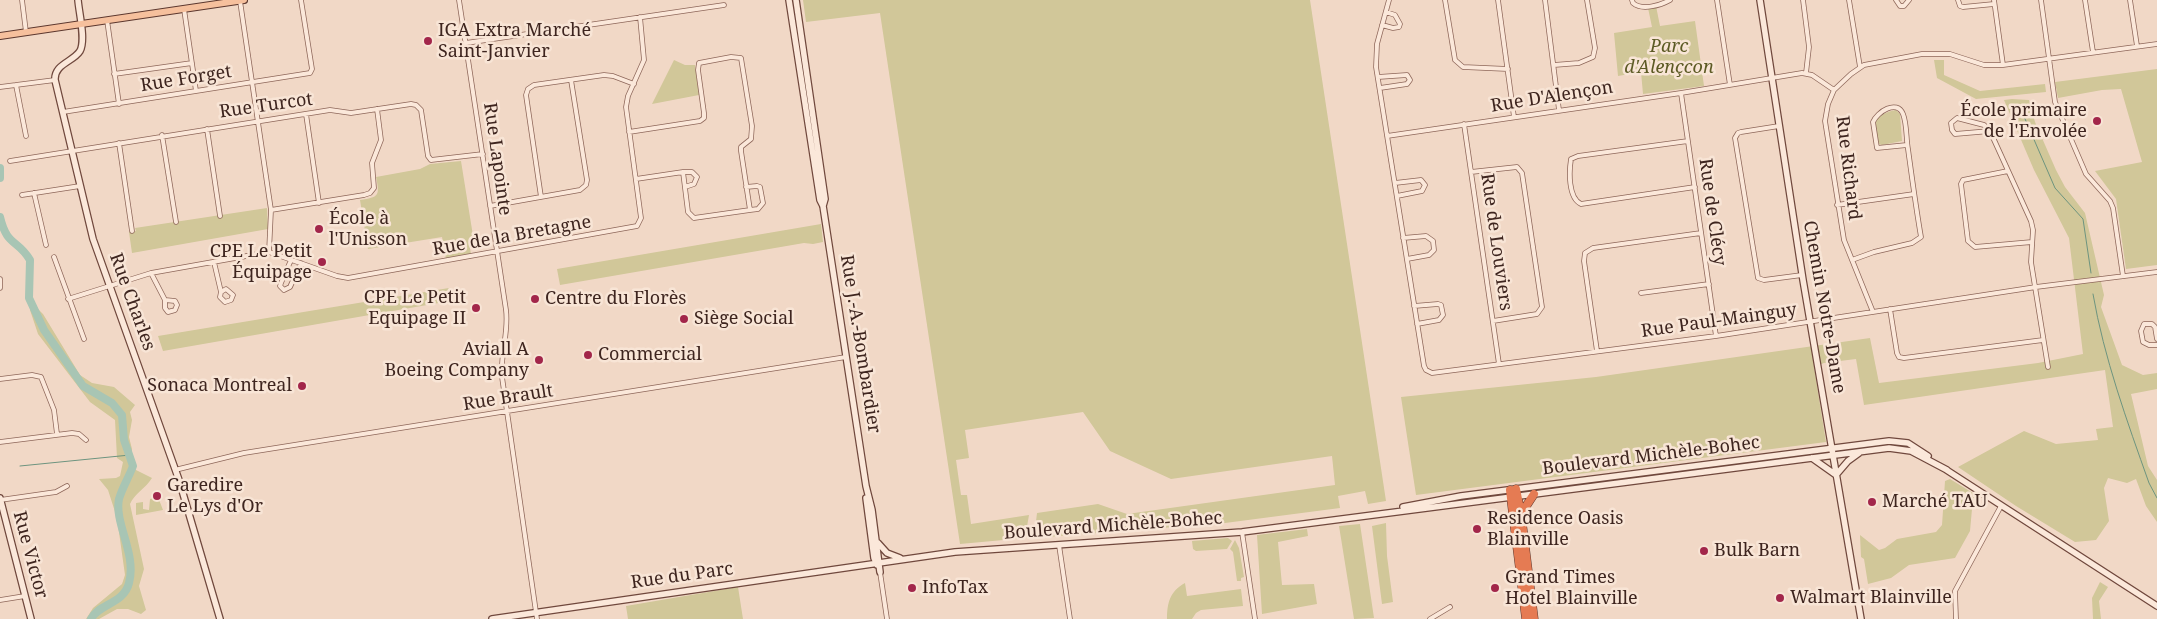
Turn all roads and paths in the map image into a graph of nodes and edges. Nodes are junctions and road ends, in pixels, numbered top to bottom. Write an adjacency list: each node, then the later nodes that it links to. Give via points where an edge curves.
1 (22, 0): 33 (street)
2 (78, 0): 31 (street)
3 (242, 0): 27 (main road); 51 (street)
4 (301, 0): 51 (street, Rue Forget, via 310,73)
5 (460, 0): 35 (street, Rue Lapointe)
6 (788, 0): 98 (street, Rue J.-A.-Bombardier, via 820,200)
7 (796, 0): 98 (street, Rue J.-A.-Bombardier)
8 (1389, 0): 28 (street)
9 (1445, 0): 44 (street, via 1454,60 1463,67)
10 (1498, 0): 44 (street)
11 (1545, 0): 41 (street)
12 (1586, 0): 41 (street, via 1594,57 1579,63)
13 (1632, 0): 14 (street, via 1640,7)
14 (1670, 0)
15 (1717, 0): 54 (street)
16 (1760, 0): 48 (street, Chemin Notre-Dame)
17 (1803, 0): 45 (street, via 1809,47)
18 (1849, 0): 43 (street)
19 (1896, 0): 20 (street, via 1904,6)
20 (1909, 0)
21 (1958, 0): 25 (street, via 1964,7)
22 (2040, 0): 39 (street)
23 (2085, 0): 38 (street)
24 (2130, 0): 37 (street)
25 (1994, 2): 42 (street)
26 (724, 5): 29 (street)
27 (184, 9): 30 (main road); 40 (street)
28 (1386, 12): 32 (street); 32 (street, via 1395,15 1400,24 1393,28)
29 (640, 18): 35 (street); 52 (street, Rue de la Bretagne, via 645,56)
30 (107, 20): 31 (main road); 46 (street)
31 (80, 24): 33 (main road); 49 (street, via 81,49 59,68)
32 (1382, 25): 47 (street, via 1377,44)
33 (26, 32): 34 (main road)
34 (0, 36)
35 (466, 43): 79 (street, Rue Lapointe)
36 (2157, 44): 37 (street, Rue Richard)
37 (2137, 46): 38 (street, Rue Richard)
38 (2093, 52): 39 (street, Rue Richard)
39 (2049, 59): 42 (street, Rue Richard); 119 (street, via 2055,102 2086,174 2113,208)
40 (192, 63): 46 (street); 57 (street)
41 (1554, 65): 62 (street)
42 (2003, 65): 43 (street, Rue Richard, via 1984,65 1950,54 1922,54)
43 (1860, 67): 58 (street, Rue Richard)
44 (1508, 69): 65 (street)
45 (1806, 73): 48 (street, Rue D'Alençon); 58 (street)
46 (114, 74): 60 (street)
47 (1378, 77): 56 (street); 56 (street, via 1400,74 1407,75 1410,80 1407,84)
48 (1772, 78): 54 (street, Rue D'Alençon); 68 (street, Chemin Notre-Dame)
49 (55, 80): 53 (street); 63 (street, Rue Charles)
50 (572, 80): 52 (street, via 609,75); 94 (street, via 587,183 581,190); 94 (street, via 532,86 527,91)
51 (253, 82): 57 (street, Rue Forget); 66 (street)
52 (634, 84): 71 (street, Rue de la Bretagne, via 626,105)
53 (16, 85): 55 (street); 72 (street)
54 (1730, 85): 59 (street, Rue D'Alençon)
55 (0, 88)
56 (1380, 88): 74 (street)
57 (196, 90): 60 (street, Rue Forget)
58 (1834, 90): 96 (street, Rue Richard, via 1825,118)
59 (1681, 93): 62 (street, Rue D'Alençon); 75 (street, Rue de Clécy)
60 (119, 104): 63 (street, Rue Forget)
61 (377, 109): 64 (street, Rue Turcot); 79 (street, Rue Turcot, via 411,104 419,106 428,156 432,161); 95 (street, via 381,140 372,161 374,188 364,195)
62 (1559, 110): 65 (street, Rue D'Alençon)
63 (63, 112): 78 (street, Rue Charles)
64 (306, 114): 66 (street, Rue Turcot); 95 (street)
65 (1514, 117): 67 (street, Rue D'Alençon)
66 (259, 122): 69 (street, Rue Turcot); 99 (street)
67 (1464, 124): 74 (street, Rue D'Alençon); 82 (street, Rue de Louviers)
68 (1780, 126): 118 (street, Chemin Notre-Dame); 118 (street, via 1738,133 1735,141 1758,278)
69 (207, 129): 73 (street, Rue Turcot); 101 (street)
70 (1990, 131): 70 (street, via 1955,134 1951,123 1956,118 1984,125); 83 (street)
71 (629, 132): 84 (street, Rue de la Bretagne); 88 (street, via 700,121 704,113 698,66 737,56 741,58 752,135 741,147)
72 (26, 136)
73 (162, 136): 76 (street, Rue Turcot); 102 (street)
74 (1387, 136): 85 (street)
75 (1688, 141): 89 (street, Rue de Clécy); 89 (street, via 1578,156 1571,159 1569,168 1573,196 1581,204)
76 (119, 142): 78 (street, Rue Turcot); 103 (street)
77 (1907, 145): 77 (street, via 1877,148 1873,122 1880,111 1893,108 1903,113); 91 (street)
78 (72, 151): 80 (street, Rue Turcot); 86 (street, Rue Charles)
79 (483, 154): 97 (street, Rue Lapointe)
80 (10, 161)
81 (683, 172): 84 (street); 87 (street); 87 (street, via 692,172 697,177 694,184)
82 (1471, 172): 132 (street, Rue de Louviers); 132 (street, via 1517,167 1522,173 1542,307 1537,314)
83 (2008, 172): 106 (street, via 2031,221); 106 (street, via 1963,180 1968,241 1975,248)
84 (636, 179): 109 (street, Rue de la Bretagne, via 641,220 637,226)
85 (1395, 183): 93 (street); 93 (street, via 1421,180 1425,185 1422,190)
86 (80, 186): 90 (street); 122 (street, Rue Charles, via 93,239)
87 (685, 187): 100 (street, via 688,212 694,218)
88 (746, 187): 100 (street); 100 (street, via 760,187 763,203 758,209)
89 (1694, 187): 104 (street, Rue de Clécy)
90 (34, 193): 92 (street); 107 (street)
91 (1914, 194): 96 (street); 113 (street, via 1921,237 1917,241)
92 (22, 195)
93 (1397, 196): 105 (street)
94 (541, 197): 97 (street)
95 (319, 203): 99 (street)
96 (1838, 204): 113 (street, Rue Richard, via 1844,240)
97 (490, 206): 109 (street, Rue Lapointe)
98 (824, 206): 141 (street, Rue J.-A.-Bombardier)
99 (272, 210): 108 (street)
100 (750, 210)
101 (220, 216)
102 (176, 222)
103 (132, 231)
104 (1701, 233): 121 (street, Rue de Clécy); 140 (street, via 1593,248 1586,253 1584,261)
105 (1403, 238): 111 (street); 111 (street, via 1426,236 1434,245 1429,255)
106 (2032, 242): 123 (street, via 2031,262)
107 (46, 245)
108 (269, 252): 112 (street, Rue de la Bretagne); 114 (street)
109 (497, 252): 115 (street, Rue de la Bretagne, via 348,278); 145 (street, Rue Lapointe, via 507,316 502,368)
110 (54, 258): 127 (street)
111 (1407, 259): 129 (street)
112 (291, 260): 115 (street, Rue de la Bretagne); 115 (street, via 280,286 284,290 289,289)
113 (1852, 260): 131 (street, Rue Richard)
114 (214, 262): 117 (street); 125 (street)
115 (301, 263)
116 (2157, 272): 119 (street, Rue Paul-Mainguy)
117 (151, 273): 122 (street); 128 (street)
118 (1802, 275): 133 (street, Chemin Notre-Dame)
119 (2123, 276): 123 (street, Rue Paul-Mainguy)
120 (0, 279): 124 (street)
121 (1709, 284): 126 (street); 135 (street, Rue de Clécy)
122 (110, 287): 127 (street); 152 (street, Rue Charles)
123 (2036, 287): 130 (street, Rue Paul-Mainguy); 138 (street)
124 (0, 288)
125 (221, 292)
126 (1641, 293)
127 (68, 299): 136 (street)
128 (165, 300)
129 (1414, 306): 134 (street); 134 (street, via 1438,304 1443,315 1439,320)
130 (1890, 309): 131 (street, Rue Paul-Mainguy); 138 (street, via 1899,357)
131 (1873, 312): 133 (street, Rue Paul-Mainguy)
132 (1494, 321): 142 (street, Rue de Louviers)
133 (1810, 322): 135 (street, Rue Paul-Mainguy); 149 (street, Chemin Notre-Dame)
134 (1417, 324): 142 (street, Rue Paul-Mainguy, via 1424,366 1432,373)
135 (1716, 336): 140 (street, Rue Paul-Mainguy)
136 (84, 339)
137 (2157, 339): 139 (street, via 2155,327 2144,324 2141,331 2143,342)
138 (2043, 340): 143 (street)
139 (2157, 345)
140 (1597, 352): 142 (street, Rue Paul-Mainguy)
141 (846, 357): 145 (street, Rue Brault); 156 (street, Rue J.-A.-Bombardier)
142 (1499, 364)
143 (2048, 367)
144 (0, 379): 146 (street, via 34,374 41,377 54,410)
145 (507, 412): 152 (street, Rue Brault, via 239,454); 172 (street, Rue Lapointe)
146 (57, 434): 147 (street, via 77,433); 148 (street)
147 (86, 440)
148 (0, 442)
149 (1832, 452): 150 (street, Boulevard Michèle-Bohec); 151 (street, Boulevard Michèle-Bohec); 153 (street, Boulevard Michèle-Bohec, via 1902,442 1915,446); 154 (street, Chemin Notre-Dame); 157 (street, Boulevard Michèle-Bohec)
150 (1861, 452): 153 (street, Boulevard Michèle-Bohec, via 1903,448); 154 (street)
151 (1812, 458): 154 (street); 158 (street, Boulevard Michèle-Bohec)
152 (175, 470): 174 (street, Rue Charles)
153 (1947, 470): 160 (street, Boulevard Michèle-Bohec)
154 (1836, 475): 182 (street, Chemin Notre-Dame)
155 (68, 486): 159 (street, via 58,492)
156 (866, 486): 163 (street, Rue J.-A.-Bombardier); 166 (street, Rue J.-A.-Bombardier, via 867,512)
157 (1513, 493): 158 (street, Boulevard Michèle-Bohec); 161 (highway); 162 (street, Boulevard Michèle-Bohec); 180 (highway)
158 (1534, 494): 161 (highway)
159 (0, 499): 168 (street, Rue Victor)
160 (2002, 506): 170 (street, Boulevard Michèle-Bohec); 183 (street, via 1955,591)
161 (1521, 514): 181 (highway)
162 (1242, 532): 164 (street, Boulevard Michèle-Bohec); 178 (street)
163 (877, 541): 165 (street, via 888,554); 166 (street, Rue J.-A.-Bombardier)
164 (1059, 545): 165 (street, Boulevard Michèle-Bohec); 177 (street)
165 (904, 559): 166 (street, Boulevard Michèle-Bohec)
166 (878, 563): 167 (street, Rue J.-A.-Bombardier); 172 (street, Rue du Parc)
167 (880, 572): 176 (street, Rue J.-A.-Bombardier)
168 (25, 596): 169 (street); 173 (street, Rue Victor)
169 (0, 600)
170 (2157, 606)
171 (1450, 607): 179 (street)
172 (536, 616): 175 (street, Rue du Parc)
173 (31, 619)
174 (220, 619)
175 (492, 619)
176 (887, 619)
177 (1070, 619)
178 (1255, 619)
179 (1430, 619)
180 (1526, 619)
181 (1534, 619)
182 (1861, 619)
183 (1956, 619)

